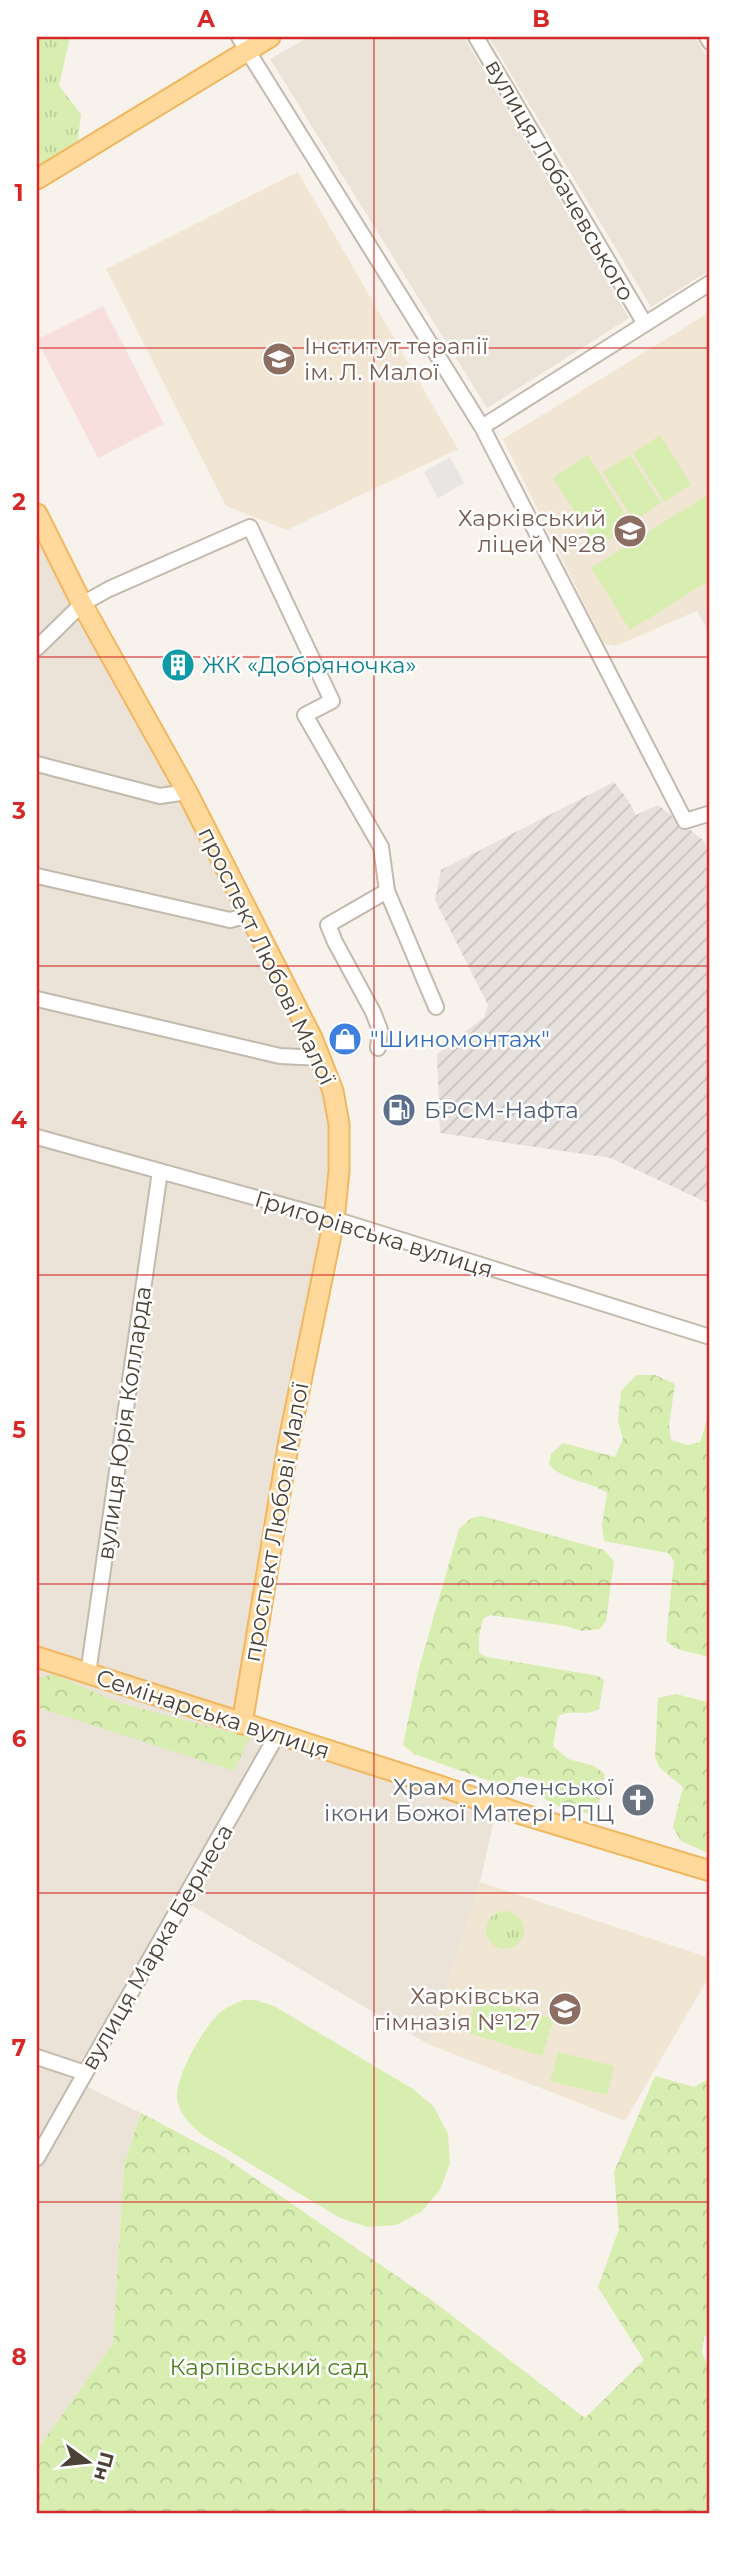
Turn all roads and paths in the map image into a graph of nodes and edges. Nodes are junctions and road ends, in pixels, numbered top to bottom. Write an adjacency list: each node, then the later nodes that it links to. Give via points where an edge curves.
1 (270, 37): 5 (main road)
2 (476, 37): 8 (street, вулиця Лобачевського)
3 (707, 37): 4 (street)
4 (710, 42)
5 (243, 43): 6 (main road); 9 (street)
6 (37, 179)
7 (710, 283): 8 (street)
8 (645, 324): 9 (street)
9 (482, 427): 15 (street, via 685,821)
10 (37, 514): 11 (main road, проспект Любові Малої)
11 (82, 604): 12 (street); 14 (main road, проспект Любові Малої); 17 (street, via 250,527 332,701 306,715 381,847)
12 (37, 648)
13 (37, 764): 14 (street, via 160,796)
14 (187, 792): 18 (main road, проспект Любові Малої)
15 (708, 814)
16 (37, 876): 18 (street, via 230,920)
17 (387, 891): 20 (street); 21 (street, via 328,925 373,1012 380,1030)
18 (250, 915): 22 (main road, проспект Любові Малої)
19 (37, 999): 22 (street, via 280,1056)
20 (436, 1007)
21 (378, 1048)
22 (321, 1058): 25 (main road, проспект Любові Малої, via 339,1124)
23 (37, 1137): 24 (street, Григорівська вулиця)
24 (160, 1171): 25 (street, Григорівська вулиця); 28 (street, вулиця Юрія Колларда)
25 (334, 1220): 26 (street, Григорівська вулиця); 29 (main road, проспект Любові Малої, via 289,1440)
26 (710, 1337)
27 (37, 1657): 28 (main road, Семінарська вулиця)
28 (88, 1674): 29 (main road, Семінарська вулиця)
29 (242, 1724): 30 (main road, Семінарська вулиця)
30 (277, 1735): 31 (main road, Семінарська вулиця); 33 (street, вулиця Марка Бернеса)
31 (710, 1871)
32 (37, 2057): 33 (street)
33 (85, 2073): 34 (street, вулиця Марка Бернеса)
34 (37, 2158)

